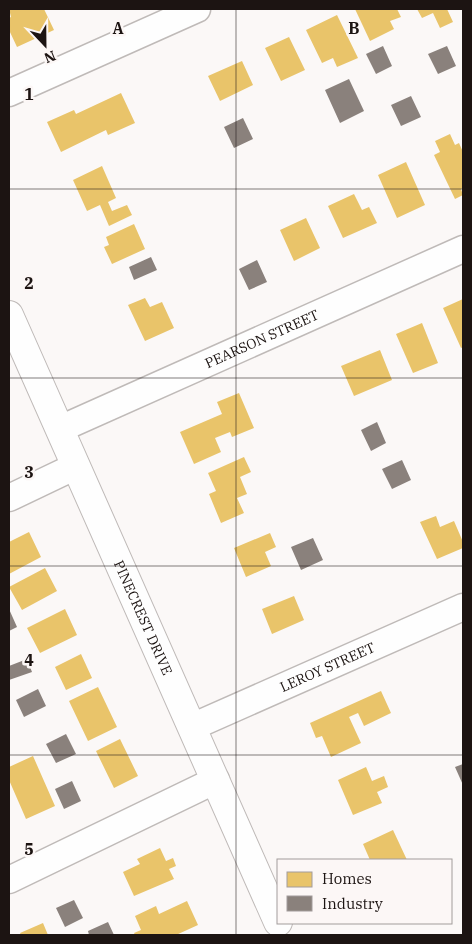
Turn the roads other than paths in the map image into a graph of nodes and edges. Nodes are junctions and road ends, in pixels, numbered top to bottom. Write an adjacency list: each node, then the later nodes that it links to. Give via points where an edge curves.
1 (198, 9): 2 (street)
2 (9, 93)
3 (463, 249): 5 (street, PEARSON STREET)
4 (9, 315): 5 (street, PINECREST DRIVE)
5 (60, 429): 6 (street, PINECREST DRIVE)
6 (76, 466): 7 (street); 9 (street, PINECREST DRIVE)
7 (9, 498)
8 (463, 607): 9 (street, LEROY STREET)
9 (192, 728): 10 (street, PINECREST DRIVE)
10 (216, 780): 11 (street); 12 (street, PINECREST DRIVE)
11 (9, 880)
12 (277, 920)

